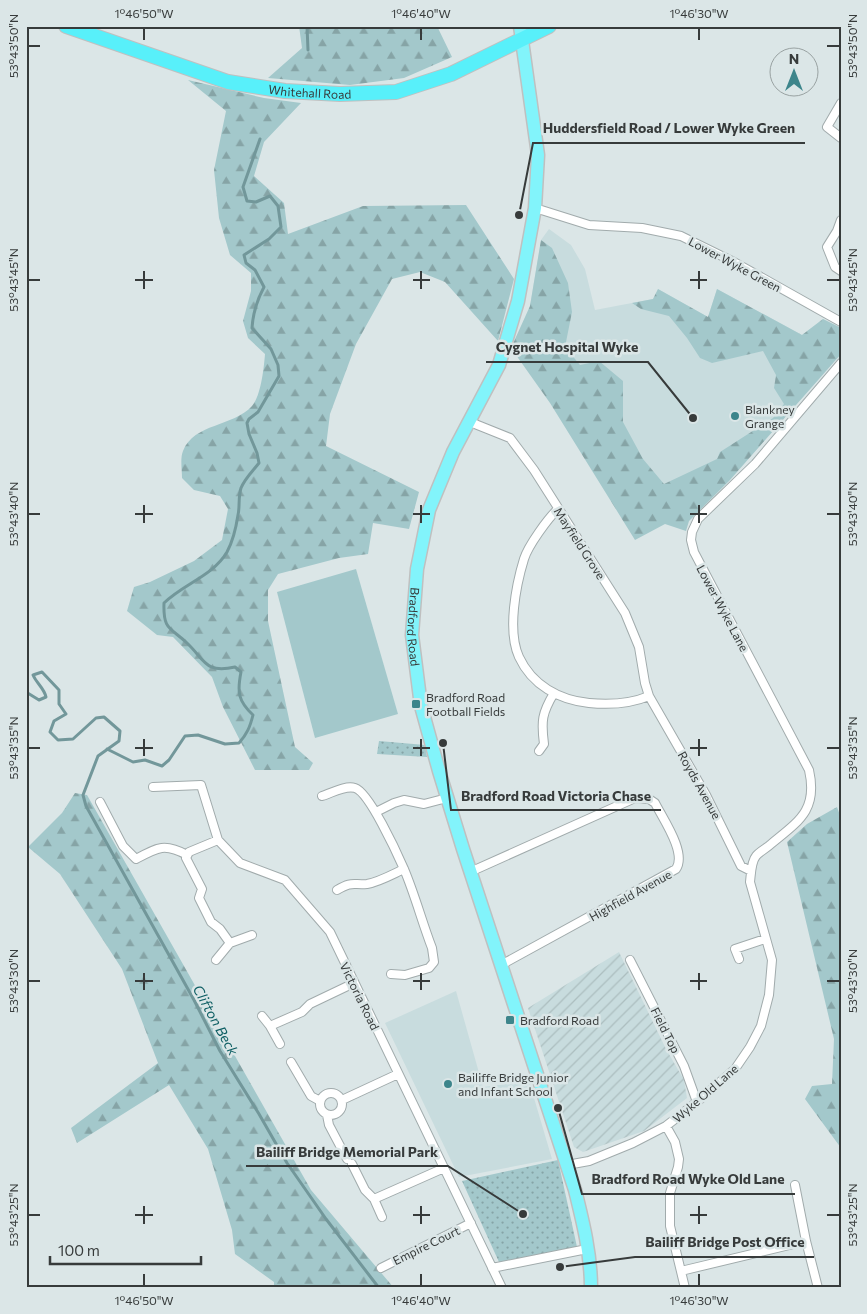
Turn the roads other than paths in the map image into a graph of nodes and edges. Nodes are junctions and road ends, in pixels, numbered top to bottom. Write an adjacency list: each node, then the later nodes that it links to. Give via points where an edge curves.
1 (66, 26): 3 (highway, Whitehall Road, via 228,82 285,91 340,94 396,92 451,74)
2 (549, 26): 3 (highway, Whitehall Road)
3 (521, 33): 6 (main road, Bradford Road, via 538,155)
4 (841, 103): 5 (street, via 827,127)
5 (841, 138)
6 (535, 208): 9 (street, Lower Wyke Green, via 589,225 642,228 681,236); 11 (main road, Bradford Road, via 518,301 499,365)
7 (841, 220): 8 (street, via 826,247 834,267)
8 (841, 271)
9 (841, 322)
10 (841, 362): 24 (street, Lower Wyke Lane, via 755,464 698,519 692,532 694,552 809,770 812,783 808,808 800,820 755,857)
11 (470, 422): 12 (street, Mayfield Grove, via 510,438); 18 (main road, Bradford Road, via 453,452 429,510 417,569 412,634 421,706)
12 (558, 509): 13 (street, via 550,516 525,557 515,599 513,626 519,656 536,681); 14 (street, Mayfield Grove, via 625,613 639,647)
13 (554, 693): 14 (street, via 576,701 601,704 634,702); 15 (street, via 542,724 544,744)
14 (649, 696): 24 (street, Royds Avenue, via 706,795 741,866)
15 (539, 750)
16 (153, 787): 21 (street, Victoria Road, via 201,785)
17 (322, 796): 20 (street, via 353,787 361,790)
18 (448, 798): 20 (street, via 424,804 404,800); 25 (main road, Bradford Road)
19 (100, 802): 22 (street, via 123,846 136,859 159,848 175,848)
20 (376, 812): 23 (street)
21 (218, 840): 22 (street); 37 (street, Victoria Road, via 240,863 285,880 330,932)
22 (187, 855): 30 (street, via 202,889 199,898 211,922)
23 (404, 869): 26 (street, via 368,884 354,883); 36 (street, via 434,962 429,968 405,975)
24 (751, 871): 28 (street, Wyke Old Lane, via 750,882)
25 (470, 872): 35 (main road, Bradford Road); 35 (street, Highfield Avenue, via 635,798 655,803 678,850 676,869)
26 (337, 890)
27 (252, 935): 30 (street)
28 (766, 939): 31 (street); 45 (street, Wyke Old Lane, via 772,960 762,1026 735,1069)
29 (731, 940): 31 (street)
30 (230, 943): 33 (street)
31 (735, 949): 32 (street)
32 (739, 959)
33 (216, 960)
34 (630, 960): 45 (street, Field Top, via 684,1066)
35 (501, 965): 48 (main road, Bradford Road)
36 (391, 974)
37 (354, 983): 39 (street); 42 (street, Victoria Road)
38 (262, 1016): 39 (street)
39 (270, 1026): 40 (street)
40 (280, 1044)
41 (292, 1062): 44 (street, via 312,1096)
42 (398, 1074): 43 (street); 49 (street, Victoria Road)
43 (342, 1100): 44 (street, via 330,1093); 46 (street, via 340,1111)
44 (320, 1101): 46 (street, via 320,1108)
45 (697, 1102): 47 (street, Wyke Old Lane)
46 (327, 1115): 51 (street, via 329,1125 349,1161)
47 (666, 1126): 48 (street, Wyke Old Lane, via 589,1161); 58 (street, via 675,1142 679,1159 670,1193 670,1226)
48 (568, 1165): 55 (main road, Bradford Road)
49 (444, 1168): 51 (street); 53 (street, Victoria Road)
50 (794, 1185): 54 (street)
51 (374, 1199): 52 (street)
52 (382, 1217)
53 (471, 1223): 56 (street, Empire Court); 57 (street, Victoria Road)
54 (806, 1241): 58 (street); 62 (street)
55 (587, 1249): 57 (street); 60 (main road, Bradford Road)
56 (381, 1268)
57 (492, 1268): 59 (street, Victoria Road)
58 (681, 1271): 61 (street)
59 (502, 1288)
60 (591, 1288)
61 (685, 1288)
62 (818, 1288)

